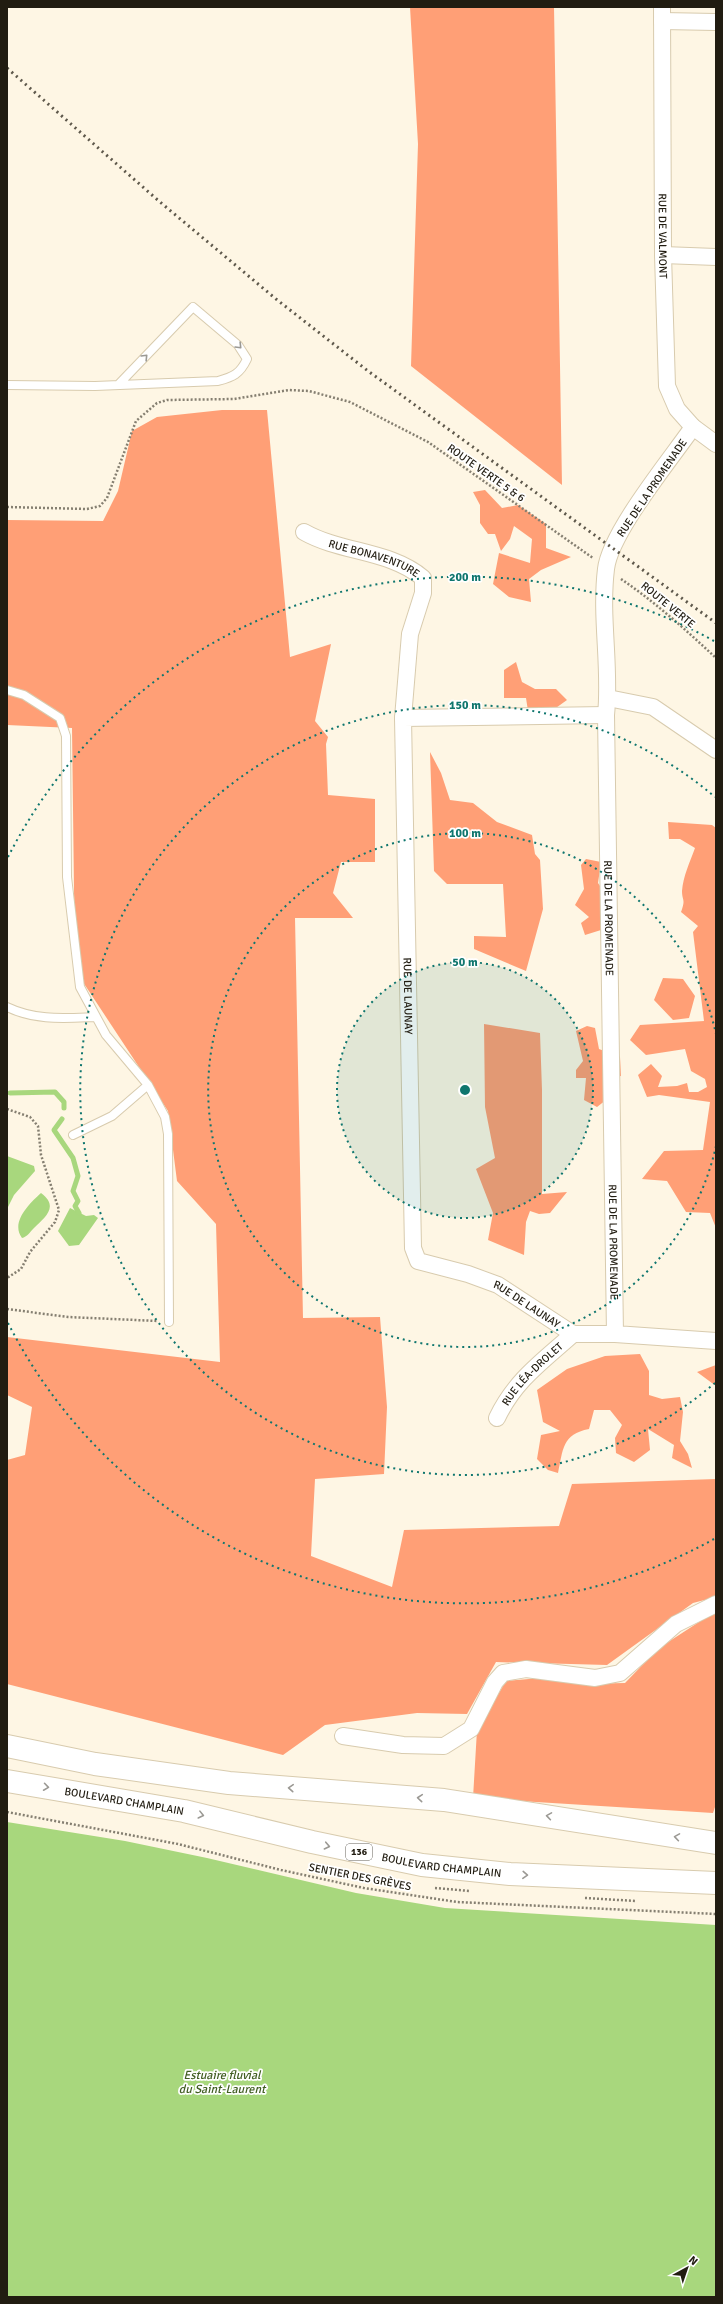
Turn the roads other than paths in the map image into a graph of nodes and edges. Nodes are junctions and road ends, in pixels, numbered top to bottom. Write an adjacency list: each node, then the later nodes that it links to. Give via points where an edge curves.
1 (662, 14): 2 (street); 3 (street, RUE DE VALMONT)
2 (716, 22)
3 (663, 255): 4 (street); 7 (street, RUE DE VALMONT, via 667,386 677,409)
4 (716, 257)
5 (7, 385): 6 (lane)
6 (118, 385): 6 (lane, one-way to 6, via 193,307 238,345 247,359 241,371 235,376 218,381)
7 (693, 428): 8 (street, RUE DE VALMONT); 11 (street, RUE DE LA PROMENADE, via 620,531 606,568 604,597)
8 (716, 444)
9 (304, 532): 13 (street, RUE BONAVENTURE, via 317,539 411,568 423,578 423,593 410,634)
10 (7, 690): 16 (lane, via 24,695 60,718 66,736 66,877 80,987)
11 (608, 698): 12 (street, RUE DE LA PROMENADE); 14 (street, via 652,707)
12 (606, 716): 13 (street); 21 (street, RUE DE LA PROMENADE)
13 (403, 718): 20 (street, RUE DE LAUNAY, via 413,1248 418,1261 498,1285)
14 (716, 750)
15 (7, 1007): 16 (lane, via 44,1018)
16 (96, 1017): 17 (lane, via 106,1035)
17 (148, 1085): 18 (lane, via 112,1116); 19 (lane, via 165,1117 168,1134)
18 (73, 1135)
19 (169, 1322)
20 (574, 1334): 21 (street); 23 (street, RUE LÉA-DROLET, via 524,1378 506,1398)
21 (615, 1334): 22 (street)
22 (716, 1341)
23 (497, 1418)
24 (716, 1604): 25 (street, via 676,1624 620,1673 595,1678 526,1669 503,1673 495,1682 471,1729 444,1746 403,1745)
25 (343, 1736)
26 (7, 1746): 28 (main road, one-way to 26, via 444,1800 229,1783 95,1764)
27 (7, 1781): 29 (main road, BOULEVARD CHAMPLAIN / 136, one-way to 29, via 184,1810 312,1842 422,1865 510,1874)
28 (716, 1843)
29 (716, 1883)

